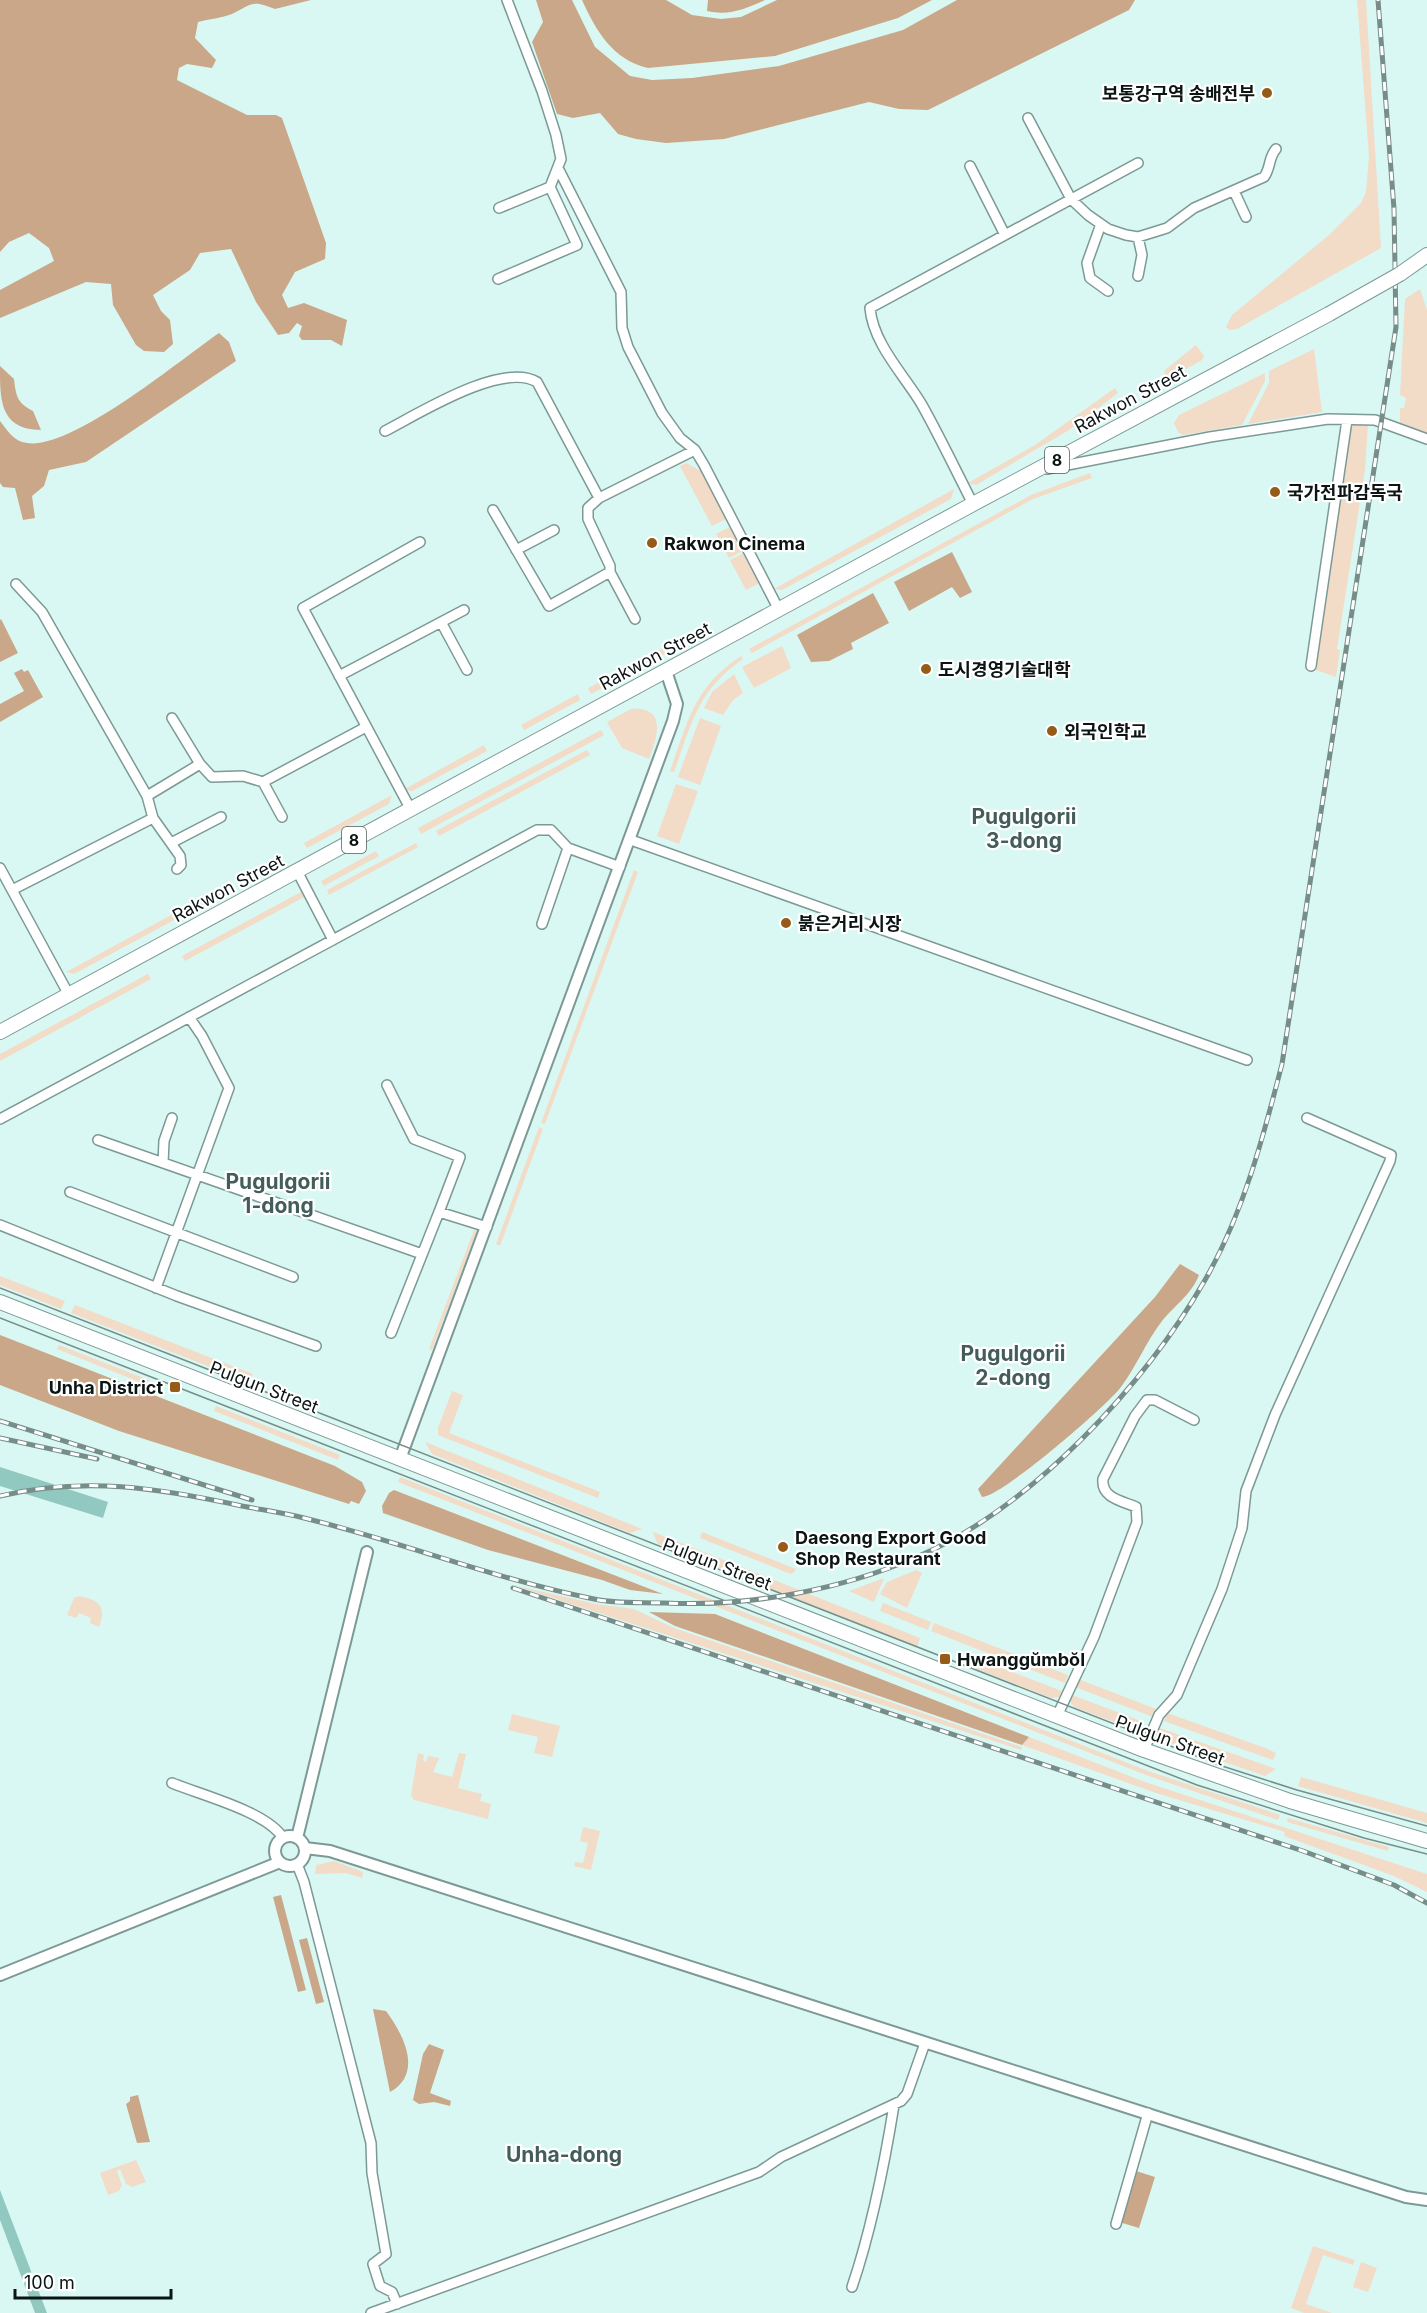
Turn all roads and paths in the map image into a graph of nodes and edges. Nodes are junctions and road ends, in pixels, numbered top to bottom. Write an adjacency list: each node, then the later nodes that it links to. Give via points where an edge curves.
1 (507, 0): 6 (street, via 556,135)
2 (1028, 118): 9 (street)
3 (1276, 149): 8 (street, via 1264,177)
4 (1138, 163): 9 (street)
5 (970, 166): 13 (street)
6 (559, 170): 7 (street); 22 (street, via 621,292 622,328 628,347 663,413 680,438)
7 (550, 187): 10 (street); 17 (street, via 577,245)
8 (1234, 191): 11 (street); 14 (street, via 1194,208 1167,228)
9 (1071, 199): 12 (street); 13 (street)
10 (499, 208)
11 (1246, 217)
12 (1101, 224): 14 (street); 18 (street, via 1087,263 1090,278)
13 (1005, 235): 25 (street, via 870,308 886,350 922,406)
14 (1138, 237): 16 (street, via 1142,255)
15 (1427, 255): 23 (main road, Rakwon Street / 8, bridge, via 1329,314)
16 (1138, 276)
17 (498, 279)
18 (1108, 291)
19 (1347, 420): 21 (street, via 1376,420); 23 (street, via 1328,419 1210,437); 36 (street)
20 (385, 431): 24 (street, via 481,382 528,377 537,382)
21 (1427, 439)
22 (695, 450): 24 (street); 33 (street)
23 (1036, 471): 25 (main road, Rakwon Street / 8)
24 (599, 498): 30 (street, via 588,508 588,519)
25 (973, 504): 33 (main road, Rakwon Street / 8)
26 (493, 510): 29 (street)
27 (554, 530): 29 (street)
28 (420, 542): 39 (street, via 303,608)
29 (516, 549): 30 (street, via 549,606)
30 (610, 572): 34 (street)
31 (16, 584): 44 (street, via 42,612)
32 (464, 610): 35 (street)
33 (778, 610): 38 (main road, Rakwon Street / 8)
34 (635, 619)
35 (441, 622): 37 (street); 39 (street)
36 (1311, 666)
37 (468, 670)
38 (666, 671): 45 (main road, Rakwon Street / 8); 49 (street, via 677,704)
39 (339, 676): 41 (street)
40 (172, 718): 42 (street)
41 (366, 727): 43 (street); 45 (street)
42 (200, 764): 43 (street, via 212,777 243,776); 44 (street)
43 (263, 782): 47 (street)
44 (147, 796): 48 (street)
45 (411, 810): 55 (main road, Rakwon Street / 8)
46 (221, 817): 50 (street)
47 (282, 817)
48 (153, 818): 50 (street); 56 (street)
49 (631, 840): 52 (street); 62 (street)
50 (171, 843): 54 (street, via 180,856)
51 (568, 848): 52 (street); 57 (street); 58 (street, via 551,830 537,830)
52 (620, 867): 73 (street)
53 (0, 868): 56 (street)
54 (177, 869)
55 (297, 871): 58 (street); 59 (main road, Rakwon Street / 8)
56 (12, 890): 59 (street)
57 (542, 924)
58 (333, 940): 60 (street)
59 (69, 994): 61 (main road, Rakwon Street / 8)
60 (189, 1017): 66 (street); 69 (street, via 229,1088)
61 (0, 1032)
62 (1247, 1060)
63 (387, 1086): 71 (street, via 414,1139 460,1157)
64 (172, 1118): 68 (street)
65 (1307, 1118): 85 (street, via 1391,1155 1390,1161 1271,1426 1246,1491 1242,1528 1222,1589 1178,1695 1159,1714)
66 (0, 1119)
67 (98, 1140): 68 (street)
68 (162, 1163): 69 (street)
69 (198, 1176): 74 (street); 75 (street)
70 (70, 1192): 74 (street)
71 (439, 1212): 73 (street); 75 (street)
72 (0, 1225): 77 (street)
73 (487, 1227): 82 (street)
74 (177, 1233): 76 (street); 77 (street)
75 (422, 1254): 79 (street)
76 (293, 1277)
77 (156, 1288): 80 (street)
78 (0, 1302): 82 (main road, Pulgun Street)
79 (391, 1333)
80 (316, 1346)
81 (1194, 1420): 84 (street, via 1155,1400 1147,1400 1103,1479 1105,1493 1136,1507 1137,1522 1094,1637)
82 (400, 1459): 84 (main road, Pulgun Street)
83 (367, 1552): 88 (street)
84 (1057, 1716): 85 (main road, Pulgun Street)
85 (1144, 1750): 89 (main road, Pulgun Street, via 1290,1802)
86 (171, 1783): 87 (street, via 263,1819 277,1827)
87 (283, 1838): 88 (street); 91 (street, via 275,1849)
88 (297, 1838): 90 (street)
89 (1427, 1841)
90 (305, 1848): 92 (street, via 304,1858); 94 (street, via 322,1848)
91 (280, 1862): 92 (street, via 288,1866); 93 (street)
92 (297, 1864): 100 (street, via 371,2143 372,2173 386,2254 373,2264 380,2286 392,2292)
93 (0, 1975)
94 (925, 2043): 95 (street, via 907,2094); 96 (street)
95 (894, 2105): 99 (street, via 862,2258); 100 (street, via 781,2157 759,2172)
96 (1148, 2113): 97 (street, via 1406,2197); 98 (street)
97 (1427, 2200)
98 (1116, 2224)
99 (852, 2288)
100 (397, 2304): 101 (street)
101 (371, 2313)

